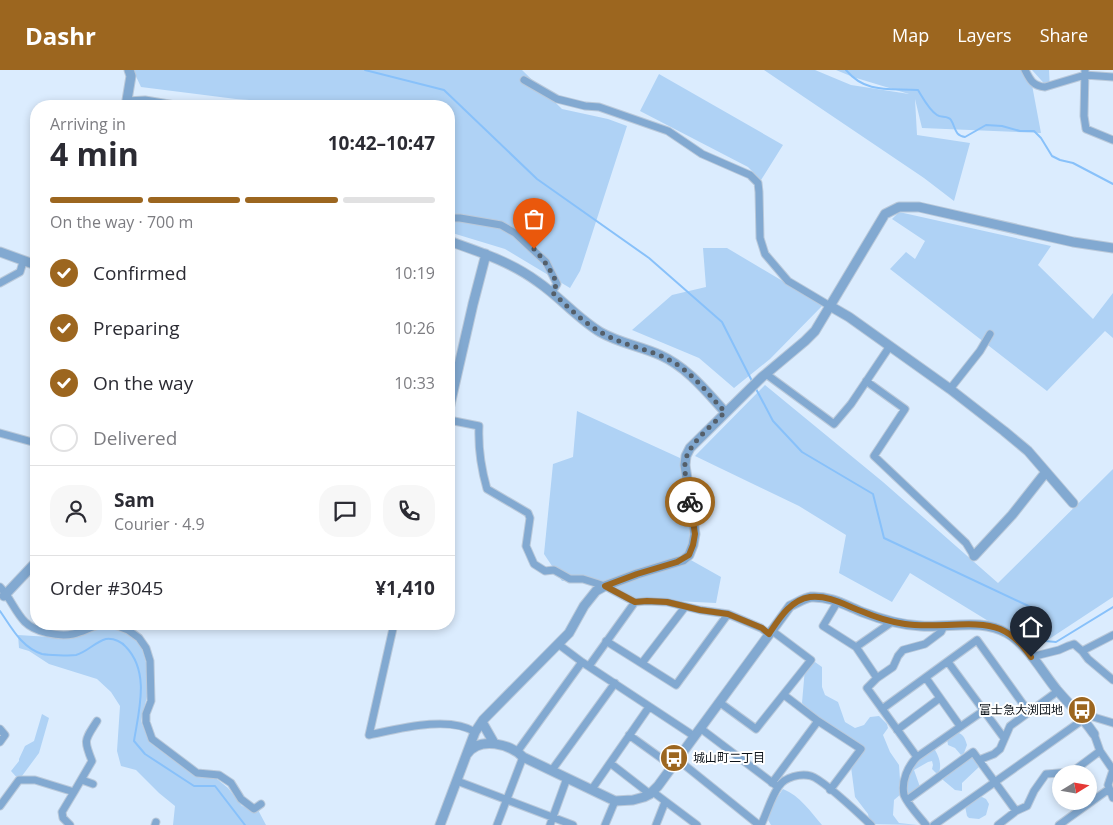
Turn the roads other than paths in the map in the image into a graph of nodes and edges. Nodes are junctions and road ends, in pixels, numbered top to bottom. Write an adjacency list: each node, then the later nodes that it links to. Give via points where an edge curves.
1 (129, 70): 6 (street)
2 (1025, 70): 3 (street, via 1031,82 1039,87)
3 (1085, 72): 4 (street); 7 (street, via 1086,129)
4 (1113, 77)
5 (524, 80): 17 (street, via 557,99 599,107 668,131 702,154 750,175 758,184 760,238 765,254 788,281)
6 (127, 100)
7 (1113, 140)
8 (455, 218): 16 (street, via 501,225 515,232 546,262 557,284)
9 (455, 243): 12 (street)
10 (1113, 248): 17 (street, via 919,207 900,206 885,214)
11 (0, 252): 13 (street)
12 (486, 254): 16 (street, via 520,270); 22 (street)
13 (23, 262): 14 (street); 15 (street, via 20,272)
14 (30, 264)
15 (0, 283)
16 (552, 292): 24 (street, via 601,333 659,354 682,368)
17 (830, 306): 19 (street); 20 (street, via 805,342)
18 (990, 334): 23 (street)
19 (890, 346): 21 (street); 23 (street)
20 (764, 375): 21 (street, via 834,424); 24 (street)
21 (866, 381): 30 (street, via 905,409 874,456 966,543)
22 (455, 383)
23 (950, 389): 28 (street, via 1028,451)
24 (725, 412): 32 (street, via 686,456 695,534 689,555)
25 (455, 421): 32 (street, via 479,426 481,468 488,488 528,514 526,546 534,564 570,579 583,578)
26 (0, 433): 27 (street)
27 (30, 441)
28 (1046, 472): 29 (street); 30 (street)
29 (1073, 503)
30 (974, 556)
31 (30, 568): 33 (street)
32 (605, 586): 35 (street); 48 (street, via 592,596 570,633)
33 (2, 594): 40 (street)
34 (838, 601): 38 (street); 45 (street, via 818,597 800,601 790,606); 49 (street, via 822,626)
35 (635, 602): 36 (street, via 667,602); 47 (street)
36 (685, 607): 37 (street); 54 (street)
37 (728, 614): 45 (street); 54 (street, via 676,685)
38 (892, 622): 39 (street); 49 (street)
39 (944, 626): 51 (street, via 985,625 1000,629 1014,638); 56 (street, via 925,644 903,650 893,667)
40 (30, 627)
41 (37, 630): 42 (street, via 64,636)
42 (84, 630)
43 (128, 630): 109 (street, via 139,638 150,661 151,701 146,722 152,739 196,773 219,775 231,783 241,799 254,809)
44 (393, 630): 77 (street, via 369,735 445,724 468,727)
45 (770, 632): 61 (street, via 811,660); 63 (street)
46 (1113, 635): 50 (street)
47 (606, 641): 54 (street); 55 (street)
48 (558, 644): 52 (street); 71 (street)
49 (856, 647): 56 (street)
50 (1082, 651): 51 (street, via 1074,644); 58 (street)
51 (1031, 657): 60 (street)
52 (582, 662): 55 (street); 85 (street)
53 (948, 662): 57 (street); 66 (street); 67 (street, via 977,640)
54 (642, 663)
55 (589, 666): 59 (street)
56 (877, 678): 65 (street, via 867,688)
57 (926, 678): 62 (street); 65 (street)
58 (1113, 680)
59 (615, 684): 64 (street); 91 (street)
60 (1058, 691): 67 (street); 68 (street)
61 (784, 695): 63 (street, via 756,729); 70 (street)
62 (940, 698): 73 (street); 76 (street)
63 (719, 702): 74 (street)
64 (649, 707): 79 (street); 80 (street)
65 (882, 709): 76 (street)
66 (983, 711): 73 (street); 81 (street)
67 (1028, 711): 81 (street, via 1010,726)
68 (1084, 719): 72 (street, via 1090,716); 78 (street); 96 (street)
69 (97, 720): 94 (street, via 86,738 92,761)
70 (818, 721): 98 (street); 101 (street, via 861,749)
71 (482, 722): 77 (street); 83 (street)
72 (1113, 723)
73 (960, 726): 86 (street)
74 (700, 728): 80 (street); 98 (street)
75 (0, 729): 82 (street, via 5,735)
76 (897, 730): 86 (street)
77 (475, 732): 87 (street)
78 (1094, 734): 84 (street)
79 (629, 735): 89 (street); 90 (street)
80 (694, 736): 90 (street)
81 (1004, 738): 88 (street, via 1000,749)
82 (0, 742)
83 (494, 743): 85 (street); 87 (street, via 473,748)
84 (1100, 750): 92 (street); 111 (street, via 1072,772 1046,774 1027,806)
85 (520, 754): 91 (street); 105 (street)
86 (917, 757): 106 (street, via 904,779)
87 (464, 758): 95 (street)
88 (979, 760): 96 (street); 106 (street, via 973,752)
89 (610, 762): 99 (street); 103 (street)
90 (674, 762): 103 (street); 121 (street)
91 (552, 770): 93 (street)
92 (1113, 770): 100 (street)
93 (567, 778): 99 (street); 112 (street)
94 (82, 780): 97 (street); 102 (street)
95 (457, 781): 105 (street); 115 (street)
96 (994, 782): 111 (street); 124 (street)
97 (93, 784)
98 (775, 785): 101 (street, via 801,775 812,777); 121 (street)
99 (592, 789): 107 (street)
100 (1109, 789): 104 (street); 125 (street)
101 (830, 790): 122 (street)
102 (74, 792): 110 (street, via 36,780 19,780); 114 (street, via 62,812)
103 (652, 793): 107 (street, via 633,800); 108 (street)
104 (1113, 798)
105 (506, 799): 112 (street); 116 (street)
106 (907, 800): 123 (street)
107 (615, 801): 118 (street)
108 (665, 802): 119 (street); 120 (street)
109 (261, 804)
110 (0, 806)
111 (1016, 811): 113 (street)
112 (551, 822): 117 (street)
113 (999, 824)
114 (70, 825)
115 (440, 825)
116 (497, 825)
117 (573, 825)
118 (605, 825)
119 (656, 825)
120 (697, 825)
121 (760, 825)
122 (871, 825)
123 (926, 825)
124 (934, 825)
125 (1059, 825)

